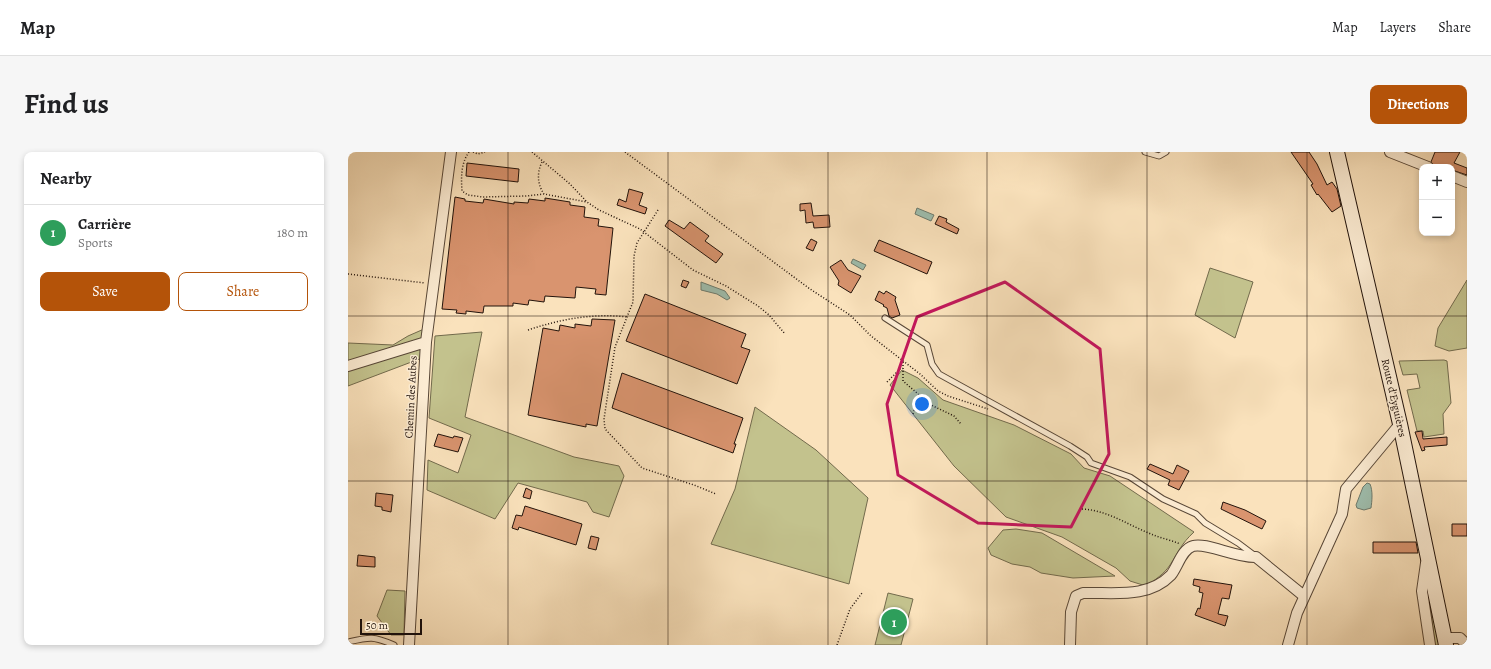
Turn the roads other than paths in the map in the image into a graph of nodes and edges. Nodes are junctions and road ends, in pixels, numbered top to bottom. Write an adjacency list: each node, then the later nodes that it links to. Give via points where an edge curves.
1 (451, 152): 10 (street, Chemin des Aubes)
2 (1145, 152): 3 (lane, via 1159,156)
3 (1166, 152)
4 (1337, 152): 12 (main road, Route d'Eyguières)
5 (1390, 152): 6 (street)
6 (1420, 164)
7 (1455, 177): 8 (street)
8 (1467, 182)
9 (885, 318): 14 (lane, via 927,345 932,364 939,374 1070,446 1087,457 1091,463 1130,477 1164,499 1196,514 1205,523)
10 (426, 342): 11 (street); 19 (street, Chemin des Aubes)
11 (348, 366)
12 (1400, 424): 13 (main road, Route d'Eyguières); 15 (street, via 1346,489 1342,514)
13 (1428, 553): 16 (main road, Route d'Eyguières); 22 (street, via 1422,591)
14 (1256, 557): 15 (street); 20 (street, via 1245,558 1195,545 1189,547 1170,576 1146,591 1083,593 1076,596 1071,612)
15 (1304, 596): 21 (street)
16 (1445, 641): 23 (street, via 1460,638)
17 (348, 642): 18 (lane, via 370,637)
18 (394, 645)
19 (409, 645)
20 (1070, 645)
21 (1288, 645)
22 (1430, 645)
23 (1466, 645)

